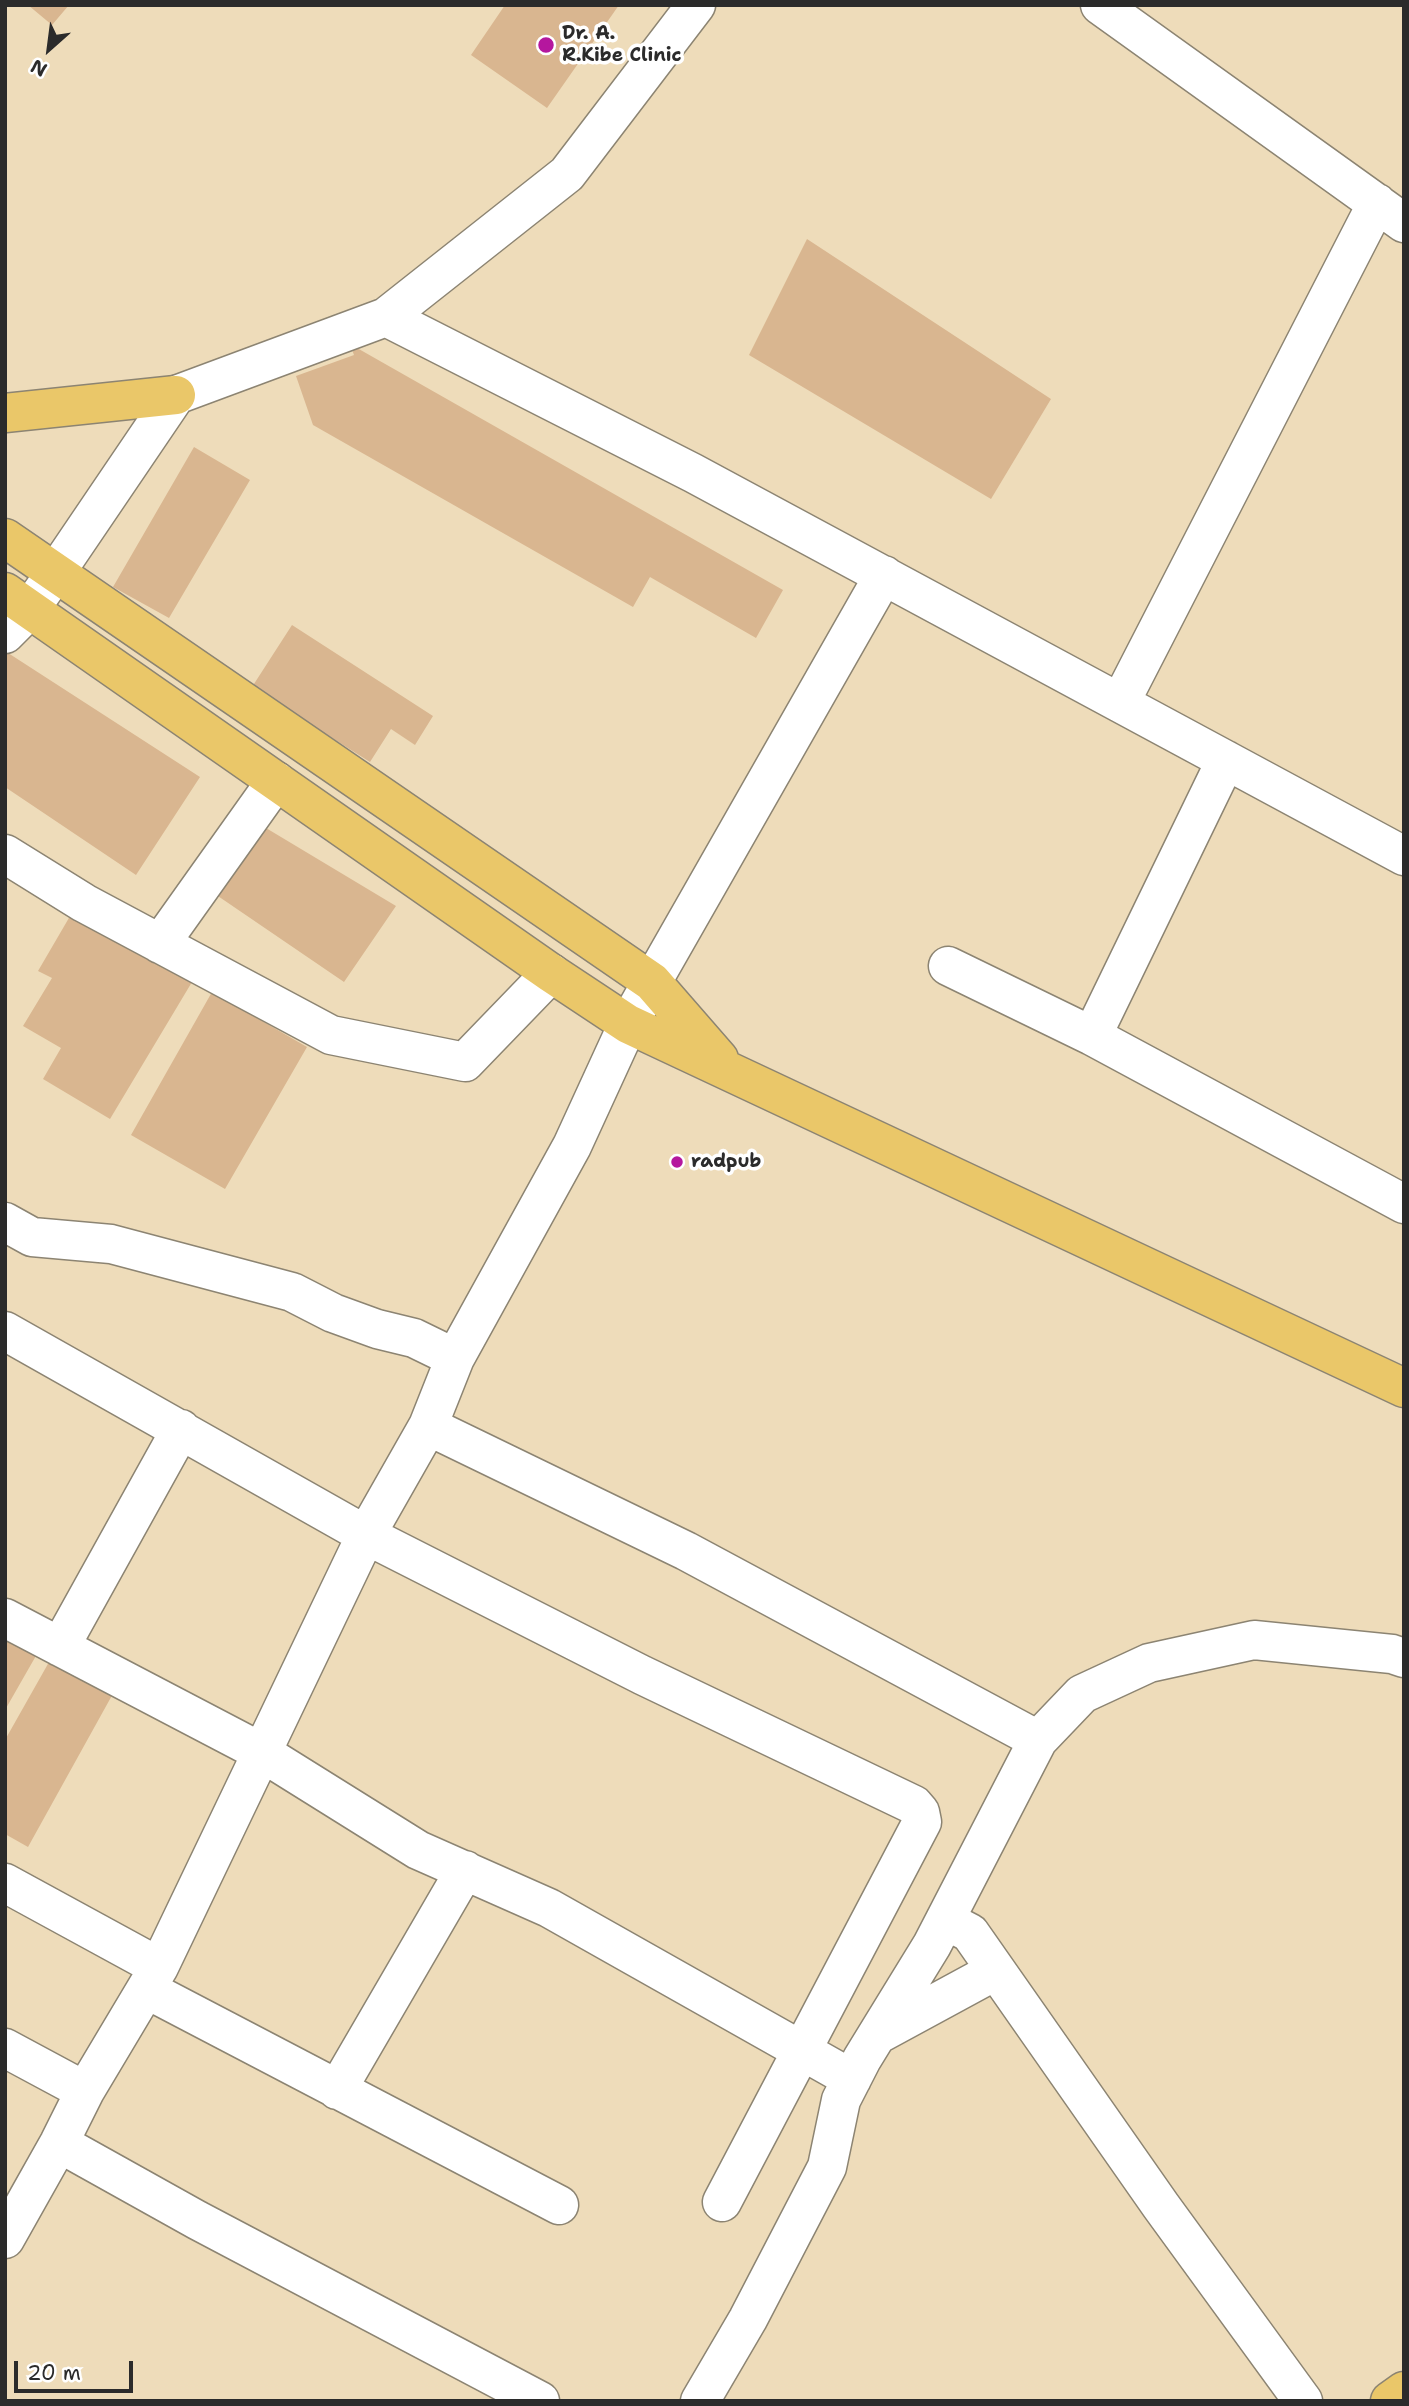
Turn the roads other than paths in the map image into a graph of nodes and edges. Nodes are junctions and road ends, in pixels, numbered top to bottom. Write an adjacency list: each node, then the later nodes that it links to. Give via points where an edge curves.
1 (696, 5): 4 (street, via 567,174)
2 (1100, 5): 3 (street)
3 (1390, 213): 11 (street)
4 (386, 317): 5 (street); 9 (street)
5 (176, 395): 6 (main road); 8 (street)
6 (5, 413)
7 (5, 537): 8 (main road)
8 (56, 572): 10 (street); 19 (main road)
9 (884, 575): 11 (street); 19 (street)
10 (13, 612): 13 (main road)
11 (1120, 703): 12 (street)
12 (1226, 760): 15 (street); 21 (street)
13 (276, 781): 16 (street); 18 (main road)
14 (5, 854): 16 (street)
15 (1404, 856)
16 (160, 944): 18 (street, via 331,1035 465,1062)
17 (948, 966): 21 (street)
18 (551, 973): 20 (main road)
19 (652, 982): 20 (street); 22 (main road)
20 (628, 1024): 22 (main road); 26 (street, via 572,1146)
21 (1092, 1036): 23 (street)
22 (728, 1069): 27 (main road)
23 (1404, 1204)
24 (5, 1222): 26 (street, via 32,1237 111,1244 292,1292 333,1313 414,1338)
25 (5, 1331): 29 (street)
26 (455, 1358): 28 (street)
27 (1404, 1388)
28 (428, 1426): 30 (street); 34 (street, via 685,1550)
29 (181, 1429): 30 (street); 32 (street)
30 (366, 1535): 35 (street); 43 (street, via 642,1675 914,1804 922,1822)
31 (5, 1618): 32 (street)
32 (61, 1647): 35 (street)
33 (1404, 1658): 34 (street, via 1254,1640 1149,1663 1082,1694)
34 (1038, 1740): 38 (street)
35 (261, 1752): 36 (street, via 418,1850); 40 (street)
36 (465, 1870): 43 (street, via 561,1915); 45 (street)
37 (5, 1883): 40 (street)
38 (945, 1920): 39 (street, via 970,1933); 41 (street)
39 (995, 1971): 41 (street); 54 (street)
40 (152, 1978): 45 (street); 46 (street)
41 (876, 2036): 44 (street)
42 (5, 2048): 46 (street)
43 (800, 2051): 44 (street); 48 (street)
44 (852, 2079): 53 (street, via 841,2100 827,2167)
45 (337, 2090): 49 (street)
46 (85, 2091): 47 (street)
47 (59, 2143): 50 (street); 52 (street)
48 (722, 2202)
49 (559, 2205)
50 (5, 2239)
51 (1404, 2390): 55 (main road)
52 (540, 2401)
53 (700, 2401)
54 (1303, 2401)
55 (1390, 2401)

